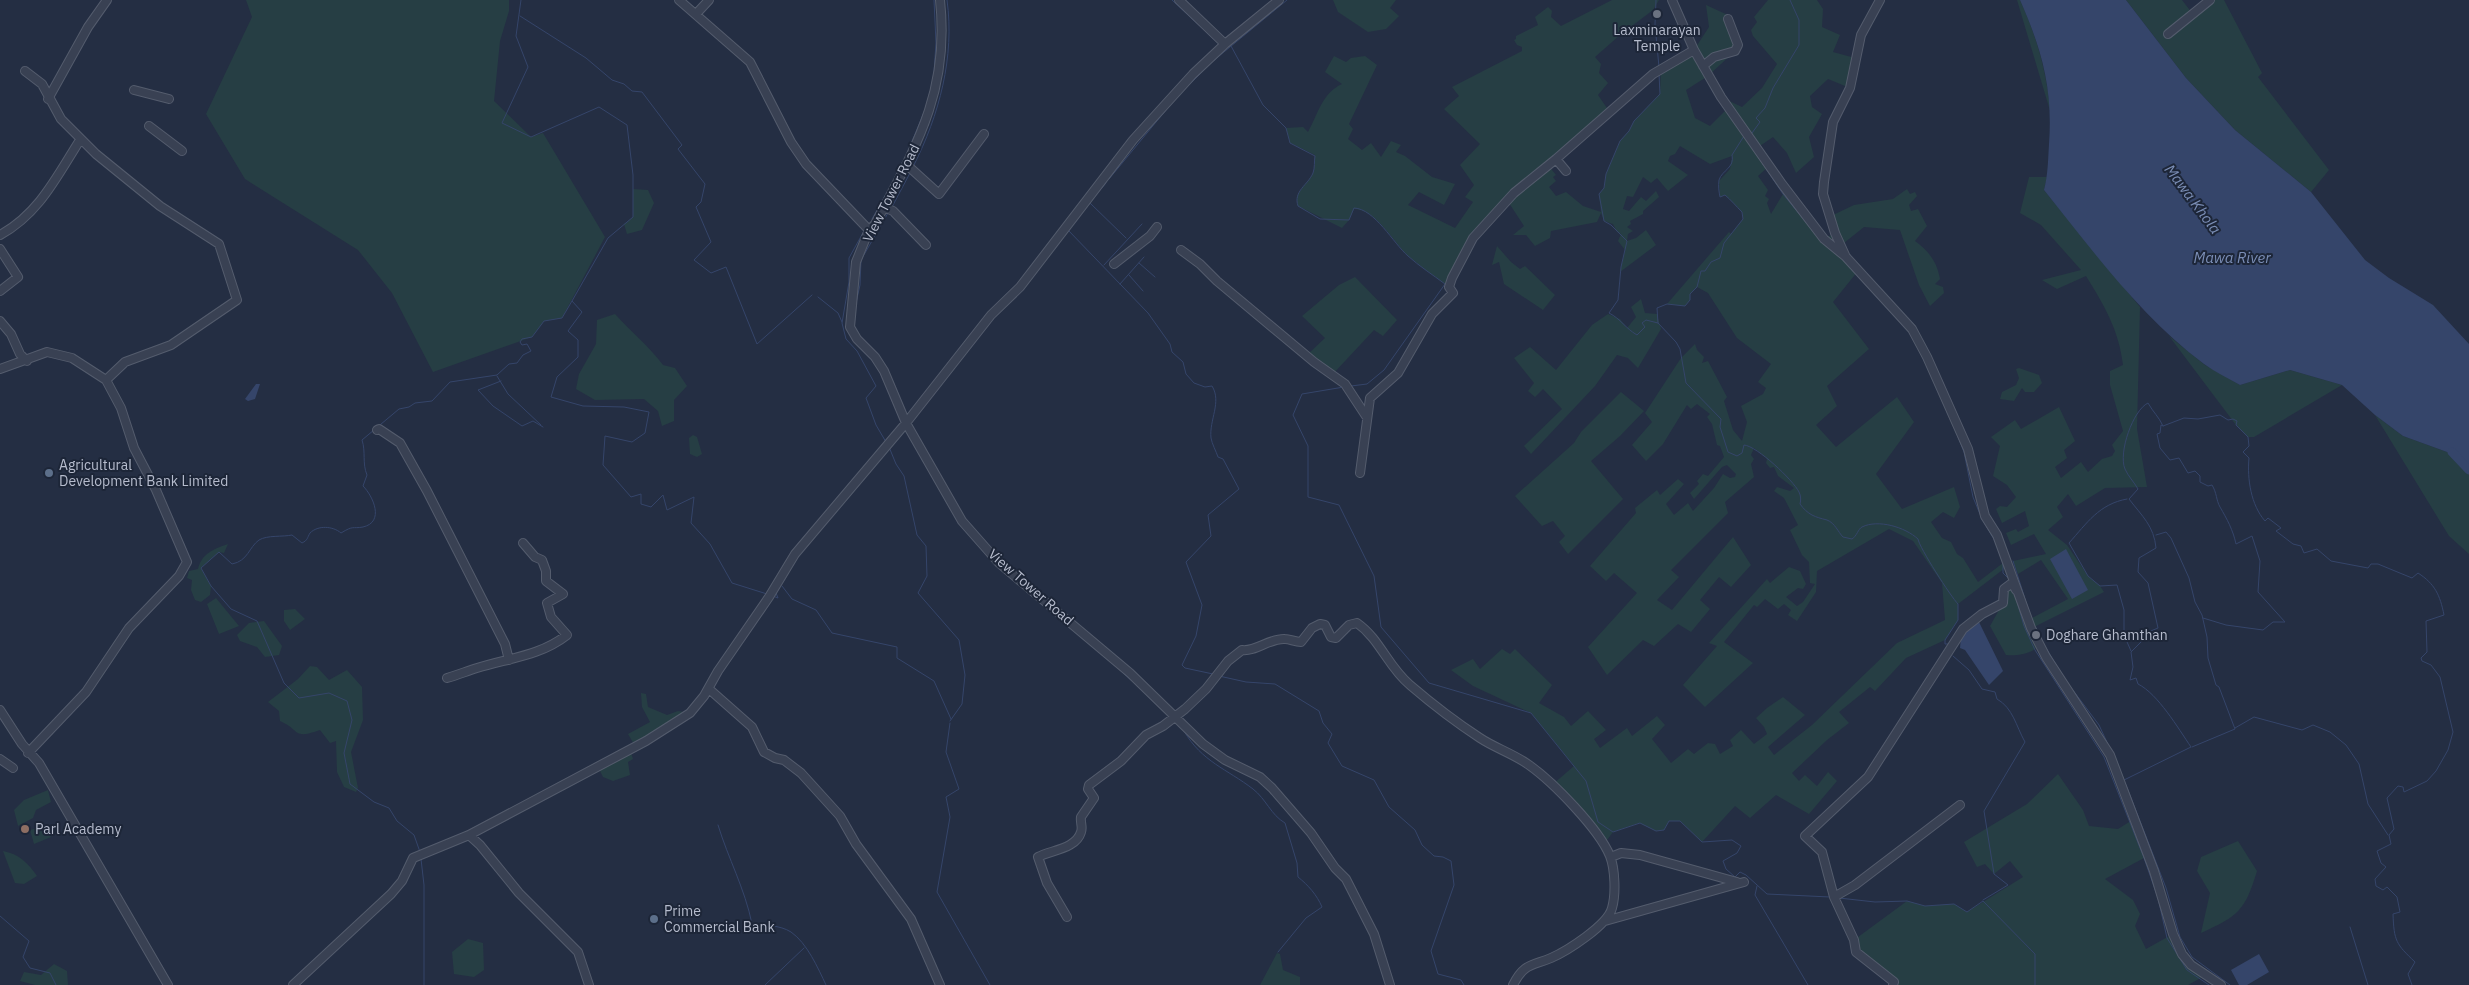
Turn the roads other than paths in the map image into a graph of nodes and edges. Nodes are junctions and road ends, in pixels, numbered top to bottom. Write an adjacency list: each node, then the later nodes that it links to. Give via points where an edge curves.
1 (107, 0): 18 (street, via 88,26)
2 (679, 0): 10 (street)
3 (709, 0): 10 (street)
4 (940, 0): 25 (street, View Tower Road, via 941,69)
5 (1179, 0): 13 (street)
6 (1279, 0): 13 (street)
7 (1672, 0): 14 (street)
8 (1880, 0): 34 (street, via 1861,34 1850,88 1833,122 1824,182 1823,194)
9 (2210, 0): 12 (street)
10 (696, 14): 29 (street, via 750,62 806,164)
11 (1728, 19): 15 (street, via 1738,46 1735,51 1714,57)
12 (2168, 34)
13 (1225, 44): 42 (street, via 1163,104 1026,280 991,315)
14 (1694, 50): 15 (street); 24 (street, via 1653,74)
15 (1704, 66): 34 (street, via 1737,122 1782,184 1824,239)
16 (25, 72): 18 (street, via 42,84)
17 (134, 90): 19 (street)
18 (48, 98): 22 (street)
19 (170, 99)
20 (149, 126): 23 (street)
21 (984, 134): 25 (street, via 939,194)
22 (80, 140): 30 (street, via 47,194 28,216); 40 (street, via 160,206 219,244 237,300 171,345 125,362)
23 (182, 151)
24 (1556, 159): 26 (street); 41 (street, via 1514,193 1473,238 1449,287 1453,293 1432,314 1398,373 1370,398)
25 (908, 165): 27 (street, View Tower Road)
26 (1566, 171)
27 (884, 207): 29 (street, View Tower Road); 31 (street, via 893,211)
28 (1156, 227): 35 (street, via 1150,236)
29 (869, 230): 42 (street, View Tower Road, via 856,262 850,327 884,371)
30 (0, 235)
31 (926, 245)
32 (0, 249): 36 (street, via 18,277)
33 (1181, 250): 41 (street, via 1314,362 1345,384)
34 (1846, 257): 46 (street, via 1912,328 1927,357 1968,449 1984,516 1997,535)
35 (1114, 264)
36 (0, 291)
37 (0, 321): 38 (street)
38 (27, 360): 39 (street); 40 (street, via 47,352 72,358)
39 (0, 369)
40 (106, 380): 52 (street, via 122,408 134,448 186,556 186,566 129,628 86,692)
41 (1366, 416): 44 (street)
42 (906, 423): 49 (street, via 795,554); 51 (street, View Tower Road, via 962,521 1000,563 1079,628)
43 (377, 430): 47 (street, via 400,443 501,635)
44 (1360, 473)
45 (523, 543): 47 (street, via 542,560 546,581 563,594 547,603 551,617 568,635 554,645)
46 (2020, 596): 58 (street, via 2012,583 2004,589 2003,603 1963,629 1868,777 1805,836 1822,852); 68 (street, via 2046,657 2110,755 2182,954 2191,965)
47 (509, 660): 48 (street)
48 (448, 678)
49 (709, 689): 56 (street, via 690,713 646,741); 64 (street, via 752,727 764,752 784,760 801,773 840,816 856,844 911,919)
50 (0, 710): 52 (street)
51 (1176, 716): 57 (street, via 1242,650 1249,651 1266,642 1286,639 1301,642 1312,628 1320,624 1325,625 1331,637 1336,638 1349,625 1357,623 1373,636 1386,659 1408,684 1463,727 1542,775 1580,814 1604,844); 59 (street, via 1146,735 1121,761 1089,785 1094,798 1081,817 1082,830 1074,842 1038,857 1047,883); 65 (street, View Tower Road, via 1203,744 1260,778 1311,833 1335,868 1346,878 1374,934)
52 (28, 752): 61 (street, via 39,763)
53 (0, 759): 54 (street)
54 (13, 768)
55 (1960, 805): 58 (street, via 1856,885)
56 (469, 836): 62 (street, via 414,858 391,894); 63 (street, via 519,893 578,952)
57 (1610, 857): 60 (street, via 1612,908); 60 (street, via 1621,853 1640,855 1712,876 1747,882)
58 (1834, 897): 67 (street, via 1854,940 1856,952)
59 (1066, 917)
60 (1604, 921): 66 (street, via 1576,943 1525,968)
61 (168, 985)
62 (294, 985)
63 (589, 985)
64 (940, 985)
65 (1390, 985)
66 (1513, 985)
67 (1894, 985)
68 (2221, 985)

